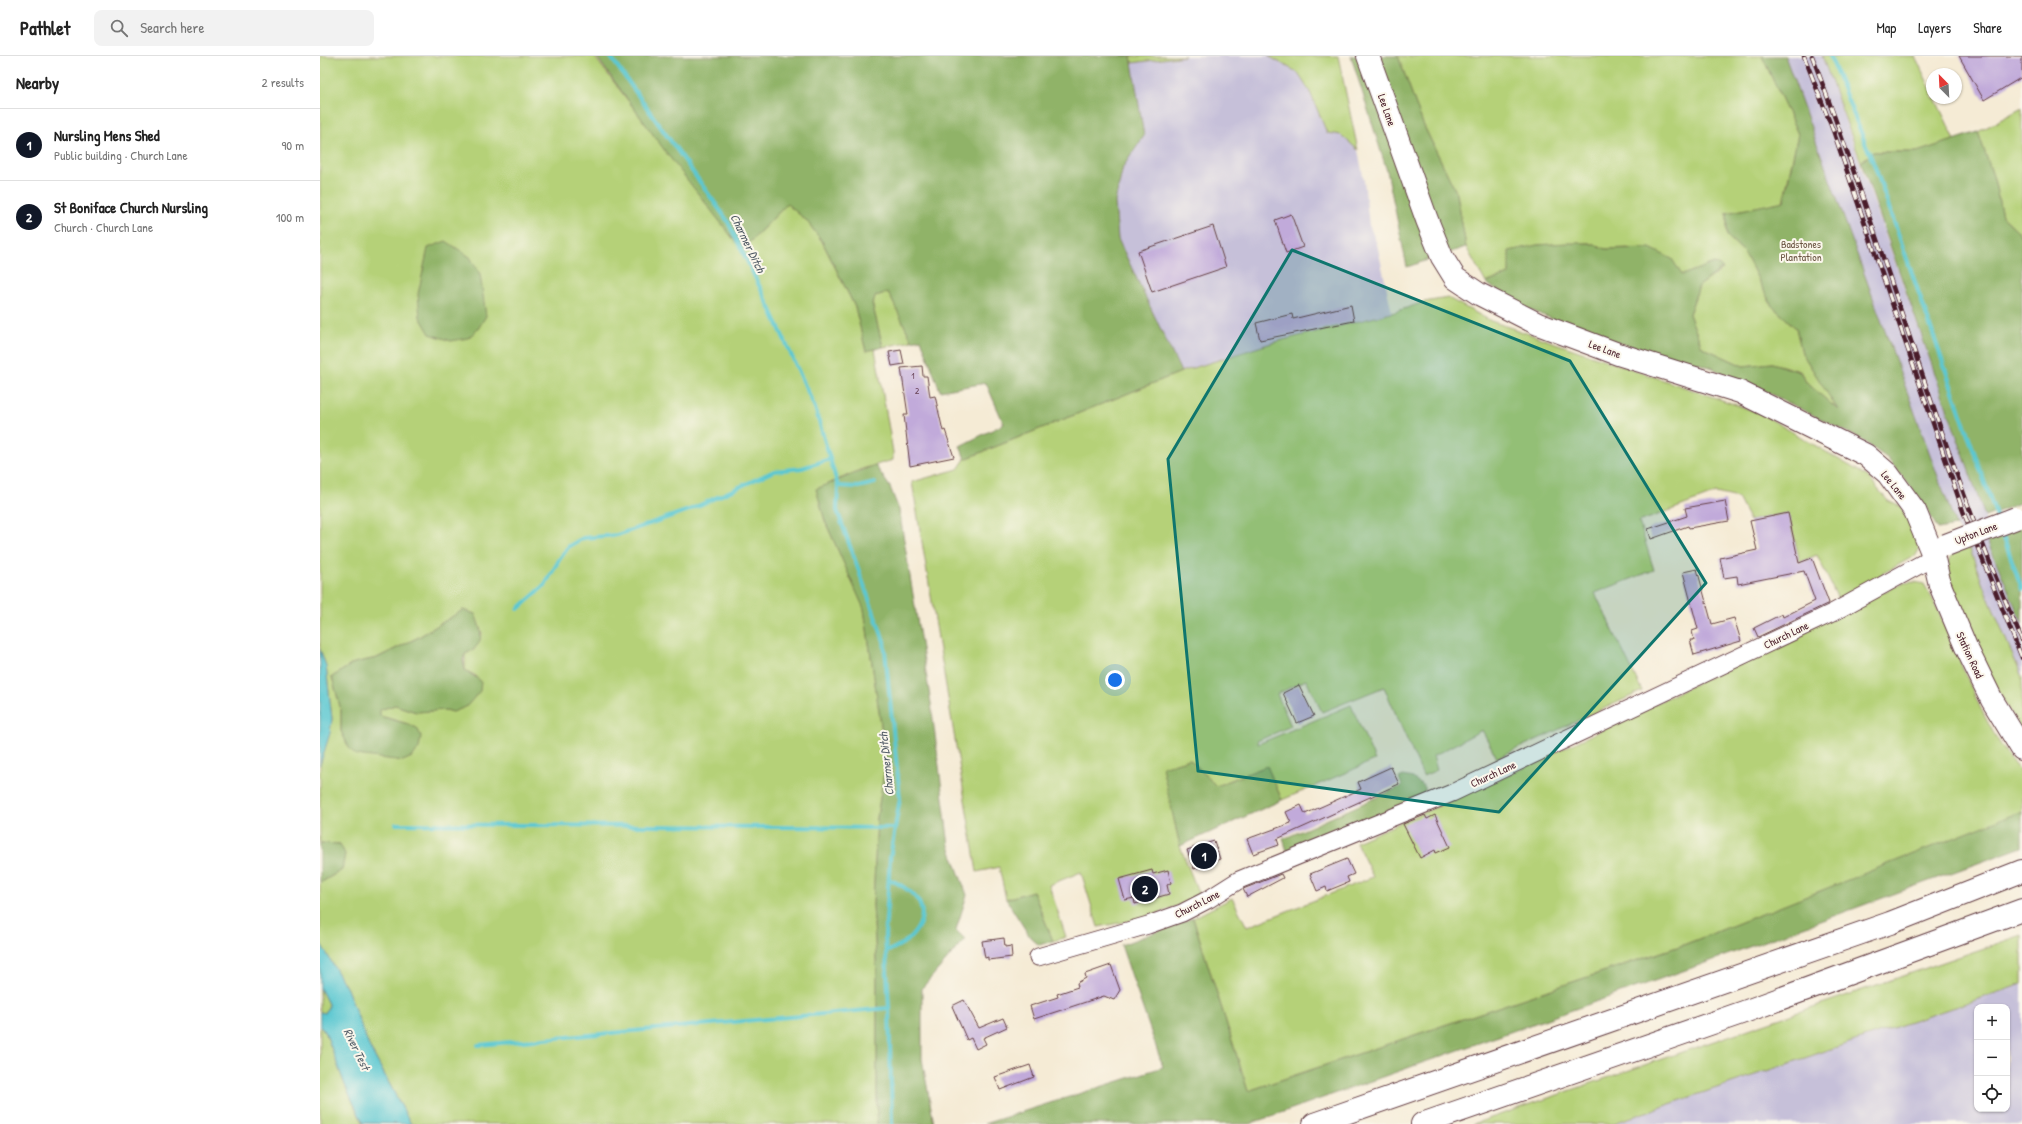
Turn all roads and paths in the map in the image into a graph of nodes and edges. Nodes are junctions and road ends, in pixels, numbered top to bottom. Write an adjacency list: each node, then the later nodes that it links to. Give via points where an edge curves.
1 (1368, 56): 3 (main road, Lee Lane, via 1427,220 1442,257 1455,278 1479,294 1538,324 1618,354 1740,392 1866,455 1899,487)
2 (2019, 516): 3 (main road, Upton Lane, bridge)
3 (1940, 550): 4 (main road, Station Road, via 1940,585 1992,700); 7 (street, Church Lane, via 1923,563 1832,613 1452,793 1239,880 1182,913)
4 (2022, 749)
5 (2022, 872): 8 (main road, via 1890,923)
6 (2022, 910): 9 (main road, via 1737,1015)
7 (1038, 957)
8 (1314, 1124)
9 (1422, 1124)

